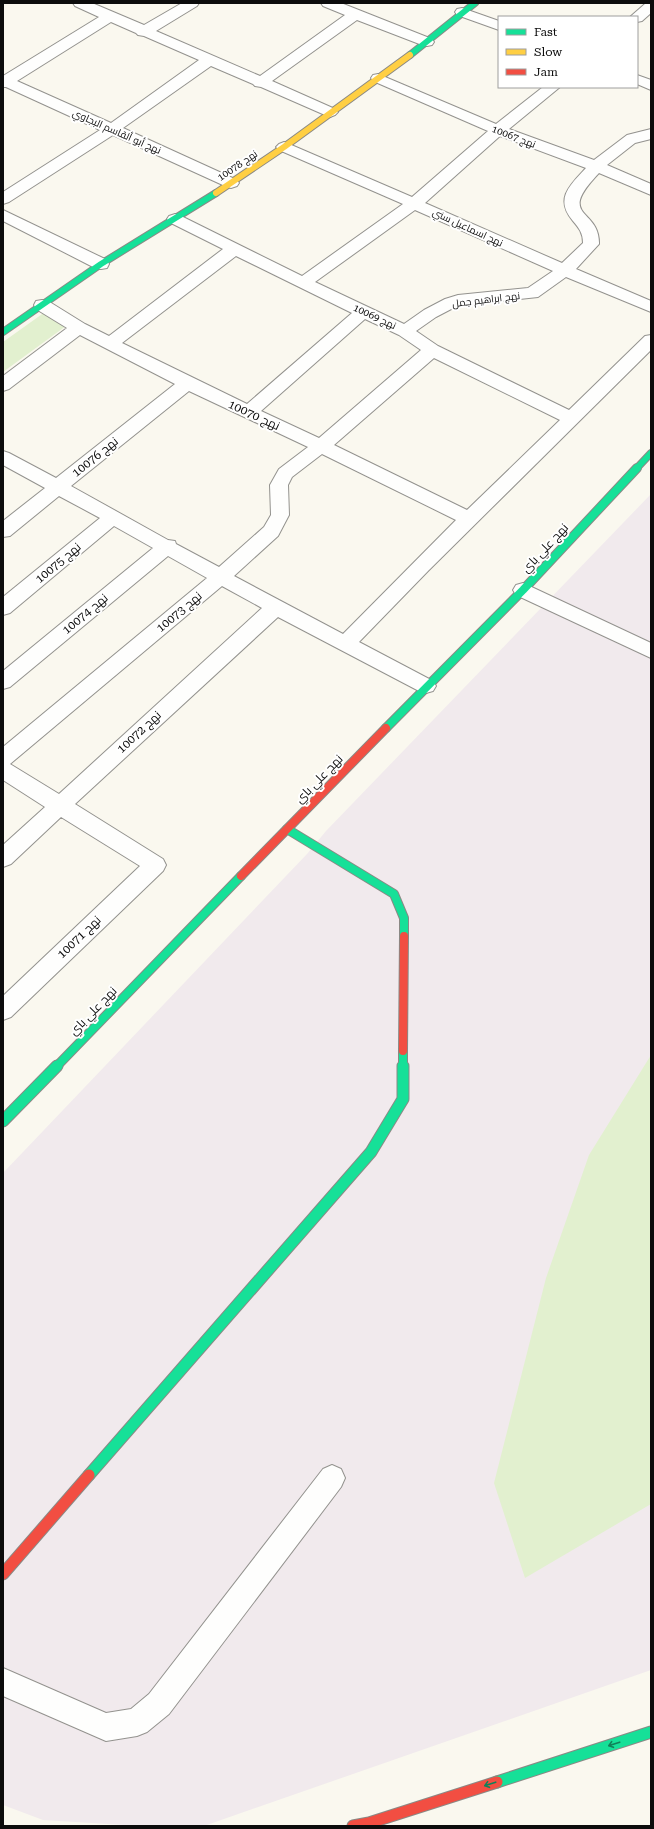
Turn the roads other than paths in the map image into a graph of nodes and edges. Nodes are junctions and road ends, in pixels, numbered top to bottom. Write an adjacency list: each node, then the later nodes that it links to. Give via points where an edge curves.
1 (80, 3): 8 (street)
2 (192, 3): 11 (street)
3 (328, 3): 7 (street)
4 (475, 3): 6 (main road, نهج 10078)
5 (651, 6): 9 (street)
6 (462, 12): 10 (street); 12 (main road, نهج 10078)
7 (356, 14): 12 (street); 17 (street)
8 (108, 17): 11 (street); 16 (street)
9 (638, 17)
10 (498, 26)
11 (143, 32): 13 (street)
12 (427, 42): 14 (main road, نهج 10078)
13 (209, 60): 17 (street); 21 (street)
14 (378, 78): 20 (main road, نهج 10078); 22 (street, نهج 10067)
15 (638, 79): 18 (street)
16 (4, 81): 21 (street, نهج أبو ألقاسم البجاوي)
17 (260, 83): 20 (street)
18 (651, 85)
19 (551, 88): 22 (street)
20 (330, 112): 24 (main road, نهج 10078)
21 (112, 129): 26 (street, نهج أبو ألقاسم البجاوي); 28 (street)
22 (498, 130): 25 (street, نهج 10067); 29 (street)
23 (651, 134): 25 (street, نهج ابراهيم جمل, via 630,140)
24 (284, 147): 26 (main road, نهج 10078); 29 (street, نهج اسماعيل سني)
25 (598, 167): 27 (street, نهج 10067); 34 (street, نهج ابراهيم جمل, via 579,184 572,194 571,204 575,213 588,227 592,244)
26 (231, 183): 31 (main road, نهج 10078)
27 (651, 190)
28 (3, 199)
29 (415, 203): 34 (street, نهج اسماعيل سني); 35 (street)
30 (3, 216): 33 (street)
31 (175, 219): 32 (street, نهج 10069); 33 (main road, نهج 10078)
32 (234, 249): 35 (street, نهج 10069); 43 (street)
33 (101, 264): 36 (main road, نهج 10078)
34 (564, 271): 37 (street, نهج اسماعيل سني); 40 (street, نهج ابراهيم جمل, via 532,293 448,303)
35 (303, 283): 38 (street, نهج 10069)
36 (42, 305): 39 (street, نهج 10070); 41 (main road, نهج 10078)
37 (651, 307)
38 (364, 311): 40 (street, نهج 10069); 47 (street)
39 (79, 328): 43 (street, نهج 10070); 46 (street)
40 (405, 331): 44 (street, نهج 10069)
41 (3, 332)
42 (651, 340): 48 (street)
43 (110, 344): 45 (street, نهج 10070)
44 (432, 350): 48 (street, نهج 10069); 49 (street, نهج 10073)
45 (186, 383): 47 (street, نهج 10070); 52 (street, نهج 10076)
46 (3, 384)
47 (248, 413): 49 (street, نهج 10070)
48 (572, 419): 54 (street)
49 (321, 446): 54 (street, نهج 10070); 57 (street, نهج 10073, via 285,473 279,485 280,514 271,531)
50 (651, 453): 58 (main road, نهج علي باي)
51 (4, 458): 52 (street)
52 (58, 487): 53 (street); 55 (street, نهج 10076)
53 (113, 518): 56 (street); 60 (street, نهج 10075)
54 (468, 518): 61 (street)
55 (3, 531)
56 (168, 546): 57 (street); 63 (street, نهج 10074)
57 (222, 576): 59 (street); 65 (street, نهج 10073)
58 (523, 590): 62 (street); 64 (main road, نهج علي باي)
59 (276, 607): 61 (street); 67 (street, نهج 10072)
60 (3, 608)
61 (346, 643): 64 (street)
62 (651, 651)
63 (3, 682)
64 (426, 686): 68 (main road, نهج علي باي)
65 (3, 759)
66 (3, 770): 67 (street)
67 (60, 805): 69 (street, نهج 10072); 70 (street, نهج 10071, via 155,865)
68 (287, 829): 71 (main road, نهج علي باي); 73 (main road, via 394,894 404,918 403,1099 371,1152)
69 (3, 858)
70 (3, 1010)
71 (3, 1121)
72 (332, 1478): 74 (street, via 159,1704 137,1722 106,1727)
73 (3, 1574)
74 (3, 1682)
75 (651, 1732): 76 (main road, one-way to 76)
76 (353, 1826)

